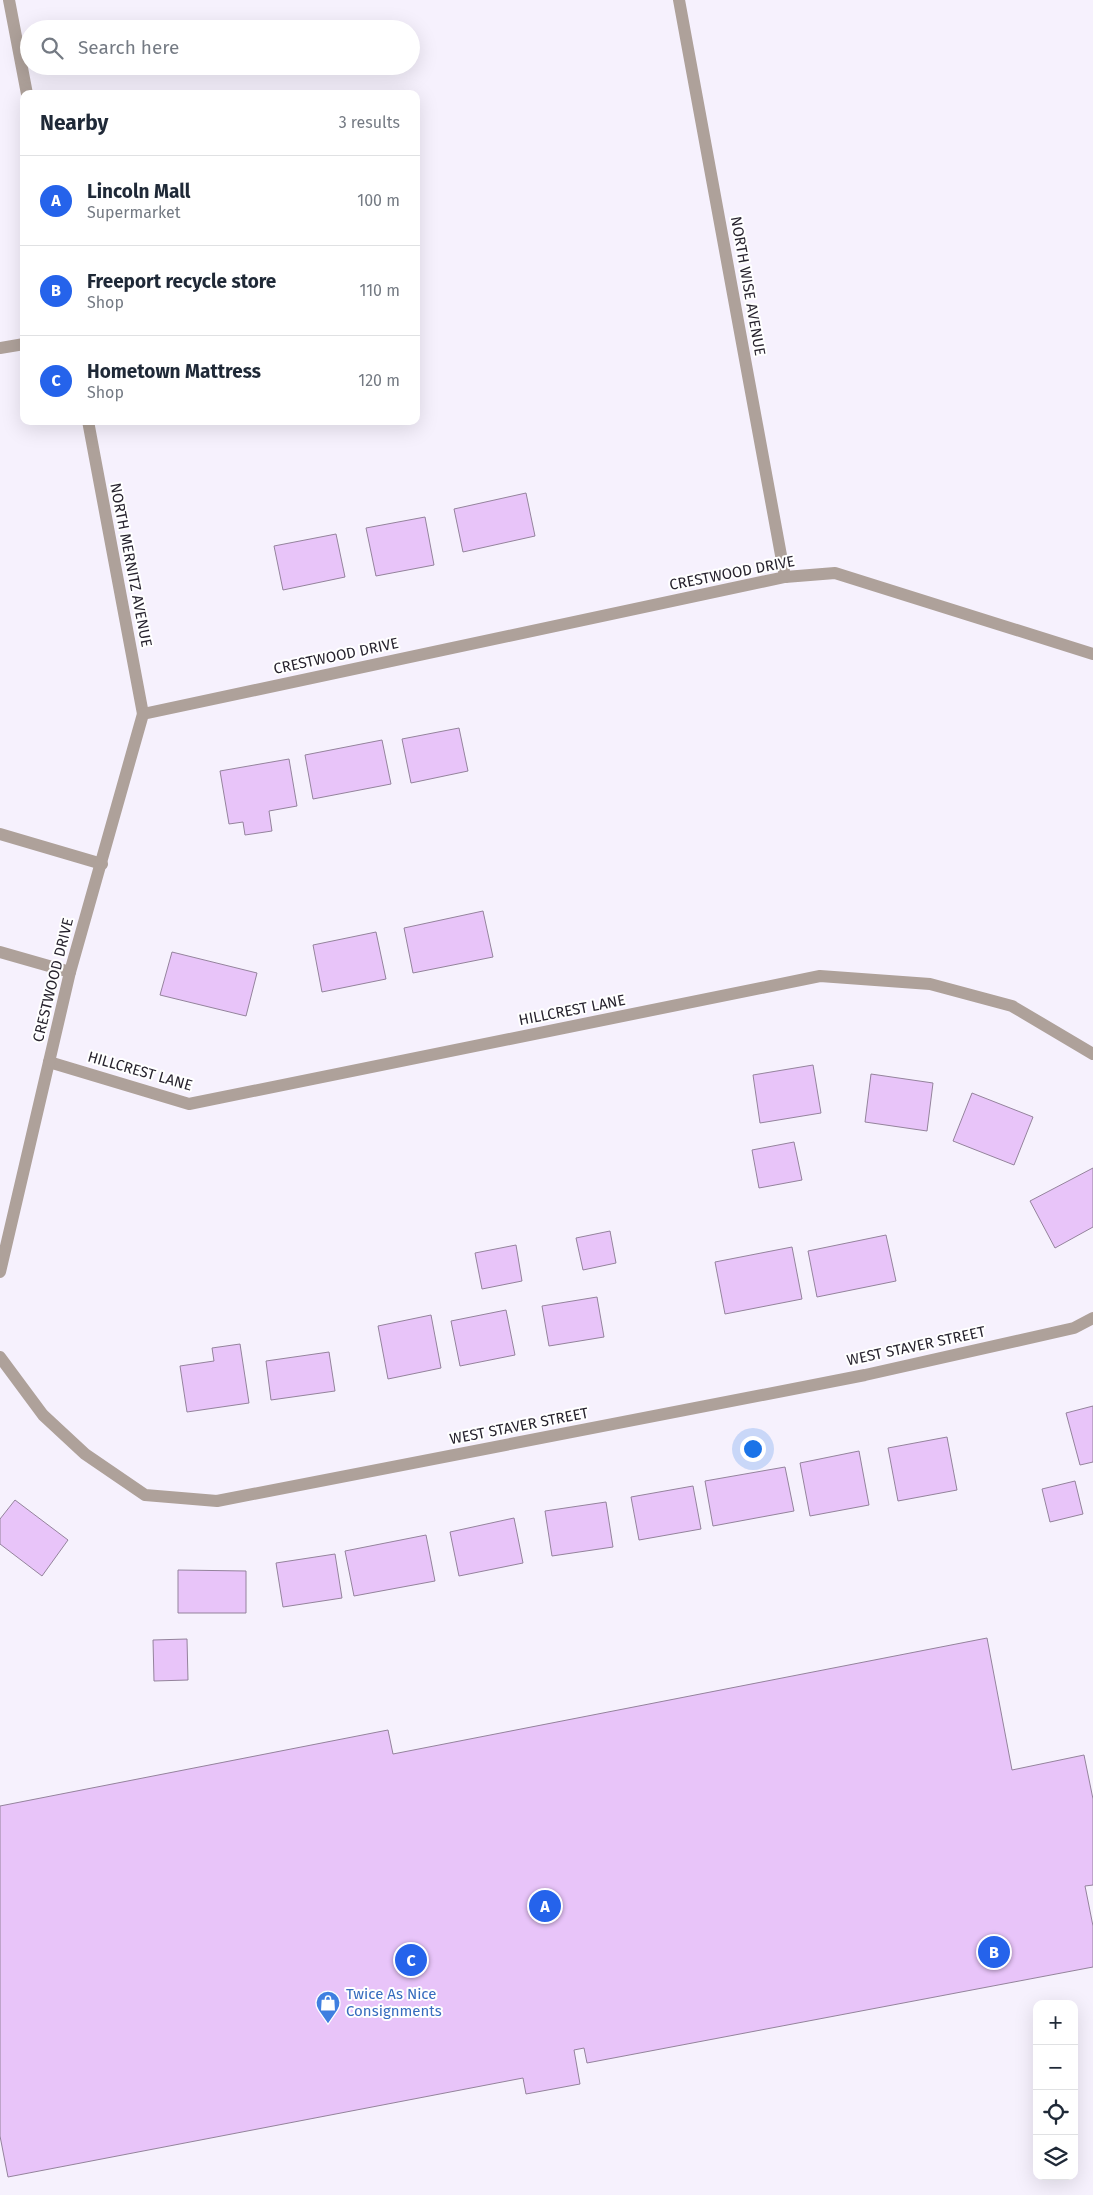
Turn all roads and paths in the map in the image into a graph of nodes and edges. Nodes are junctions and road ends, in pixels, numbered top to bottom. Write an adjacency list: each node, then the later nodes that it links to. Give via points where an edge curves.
1 (9, 0): 3 (street)
2 (679, 0): 9 (street, NORTH WISE AVENUE)
3 (20, 57)
4 (23, 75): 5 (street)
5 (26, 90)
6 (20, 345): 7 (street)
7 (0, 348)
8 (89, 425): 11 (street, NORTH MERNITZ AVENUE)
9 (785, 577): 10 (street, CRESTWOOD DRIVE, via 835,573); 11 (street, CRESTWOOD DRIVE)
10 (1093, 654)
11 (143, 714): 13 (street, CRESTWOOD DRIVE)
12 (0, 834): 13 (street)
13 (102, 864): 15 (street, CRESTWOOD DRIVE)
14 (0, 952): 15 (street)
15 (70, 972): 17 (street, CRESTWOOD DRIVE)
16 (1093, 1054): 17 (street, HILLCREST LANE, via 1012,1006 930,984 820,976 189,1104)
17 (49, 1062): 18 (street, CRESTWOOD DRIVE)
18 (0, 1272)
19 (1093, 1318): 20 (street, WEST STAVER STREET, via 1074,1328 866,1375 217,1501 145,1495 84,1454 43,1415)
20 (0, 1357)

